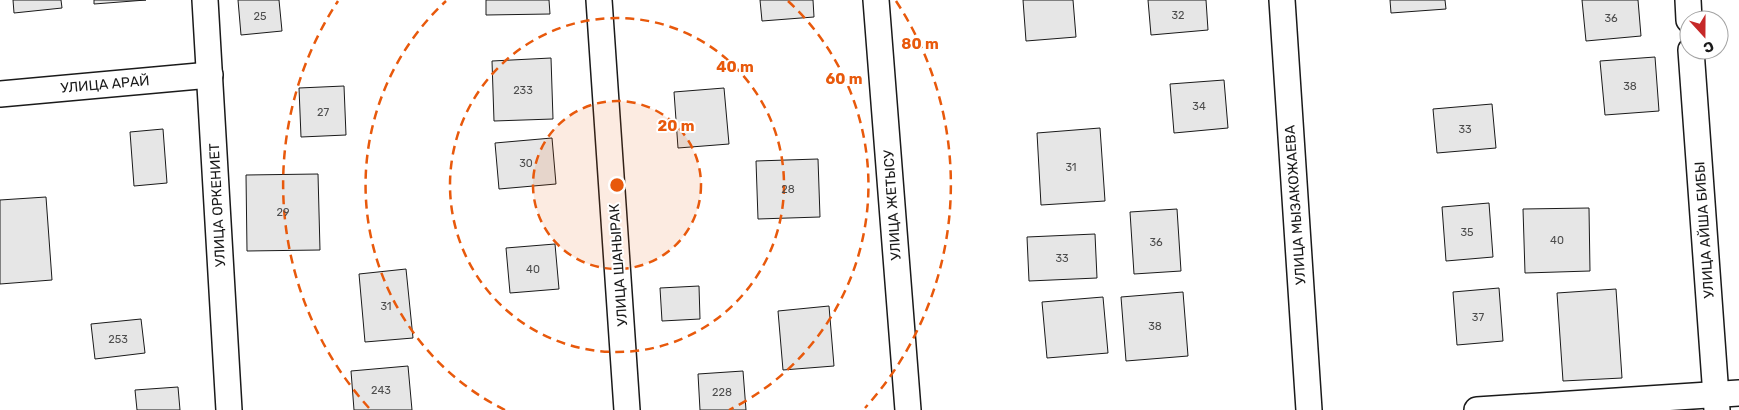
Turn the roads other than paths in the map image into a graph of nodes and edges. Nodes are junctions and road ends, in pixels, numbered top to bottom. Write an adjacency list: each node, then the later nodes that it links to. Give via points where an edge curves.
1 (205, 0): 6 (street, УЛИЦА ОРКЕНИЕТ)
2 (599, 0): 10 (street, УЛИЦА ШАНЫРАК)
3 (876, 0): 11 (street, УЛИЦА ЖЕТЫСУ)
4 (1282, 0): 12 (street, УЛИЦА МЫЗАКОЖАЕВА)
5 (1692, 60): 8 (street, УЛИЦА АЙША БИБЫ)
6 (210, 75): 7 (street, УЛИЦА АРАЙ); 9 (street, УЛИЦА ОРКЕНИЕТ)
7 (0, 94)
8 (1724, 399): 13 (street)
9 (229, 410)
10 (628, 410)
11 (908, 410)
12 (1309, 410)
13 (1477, 410)

